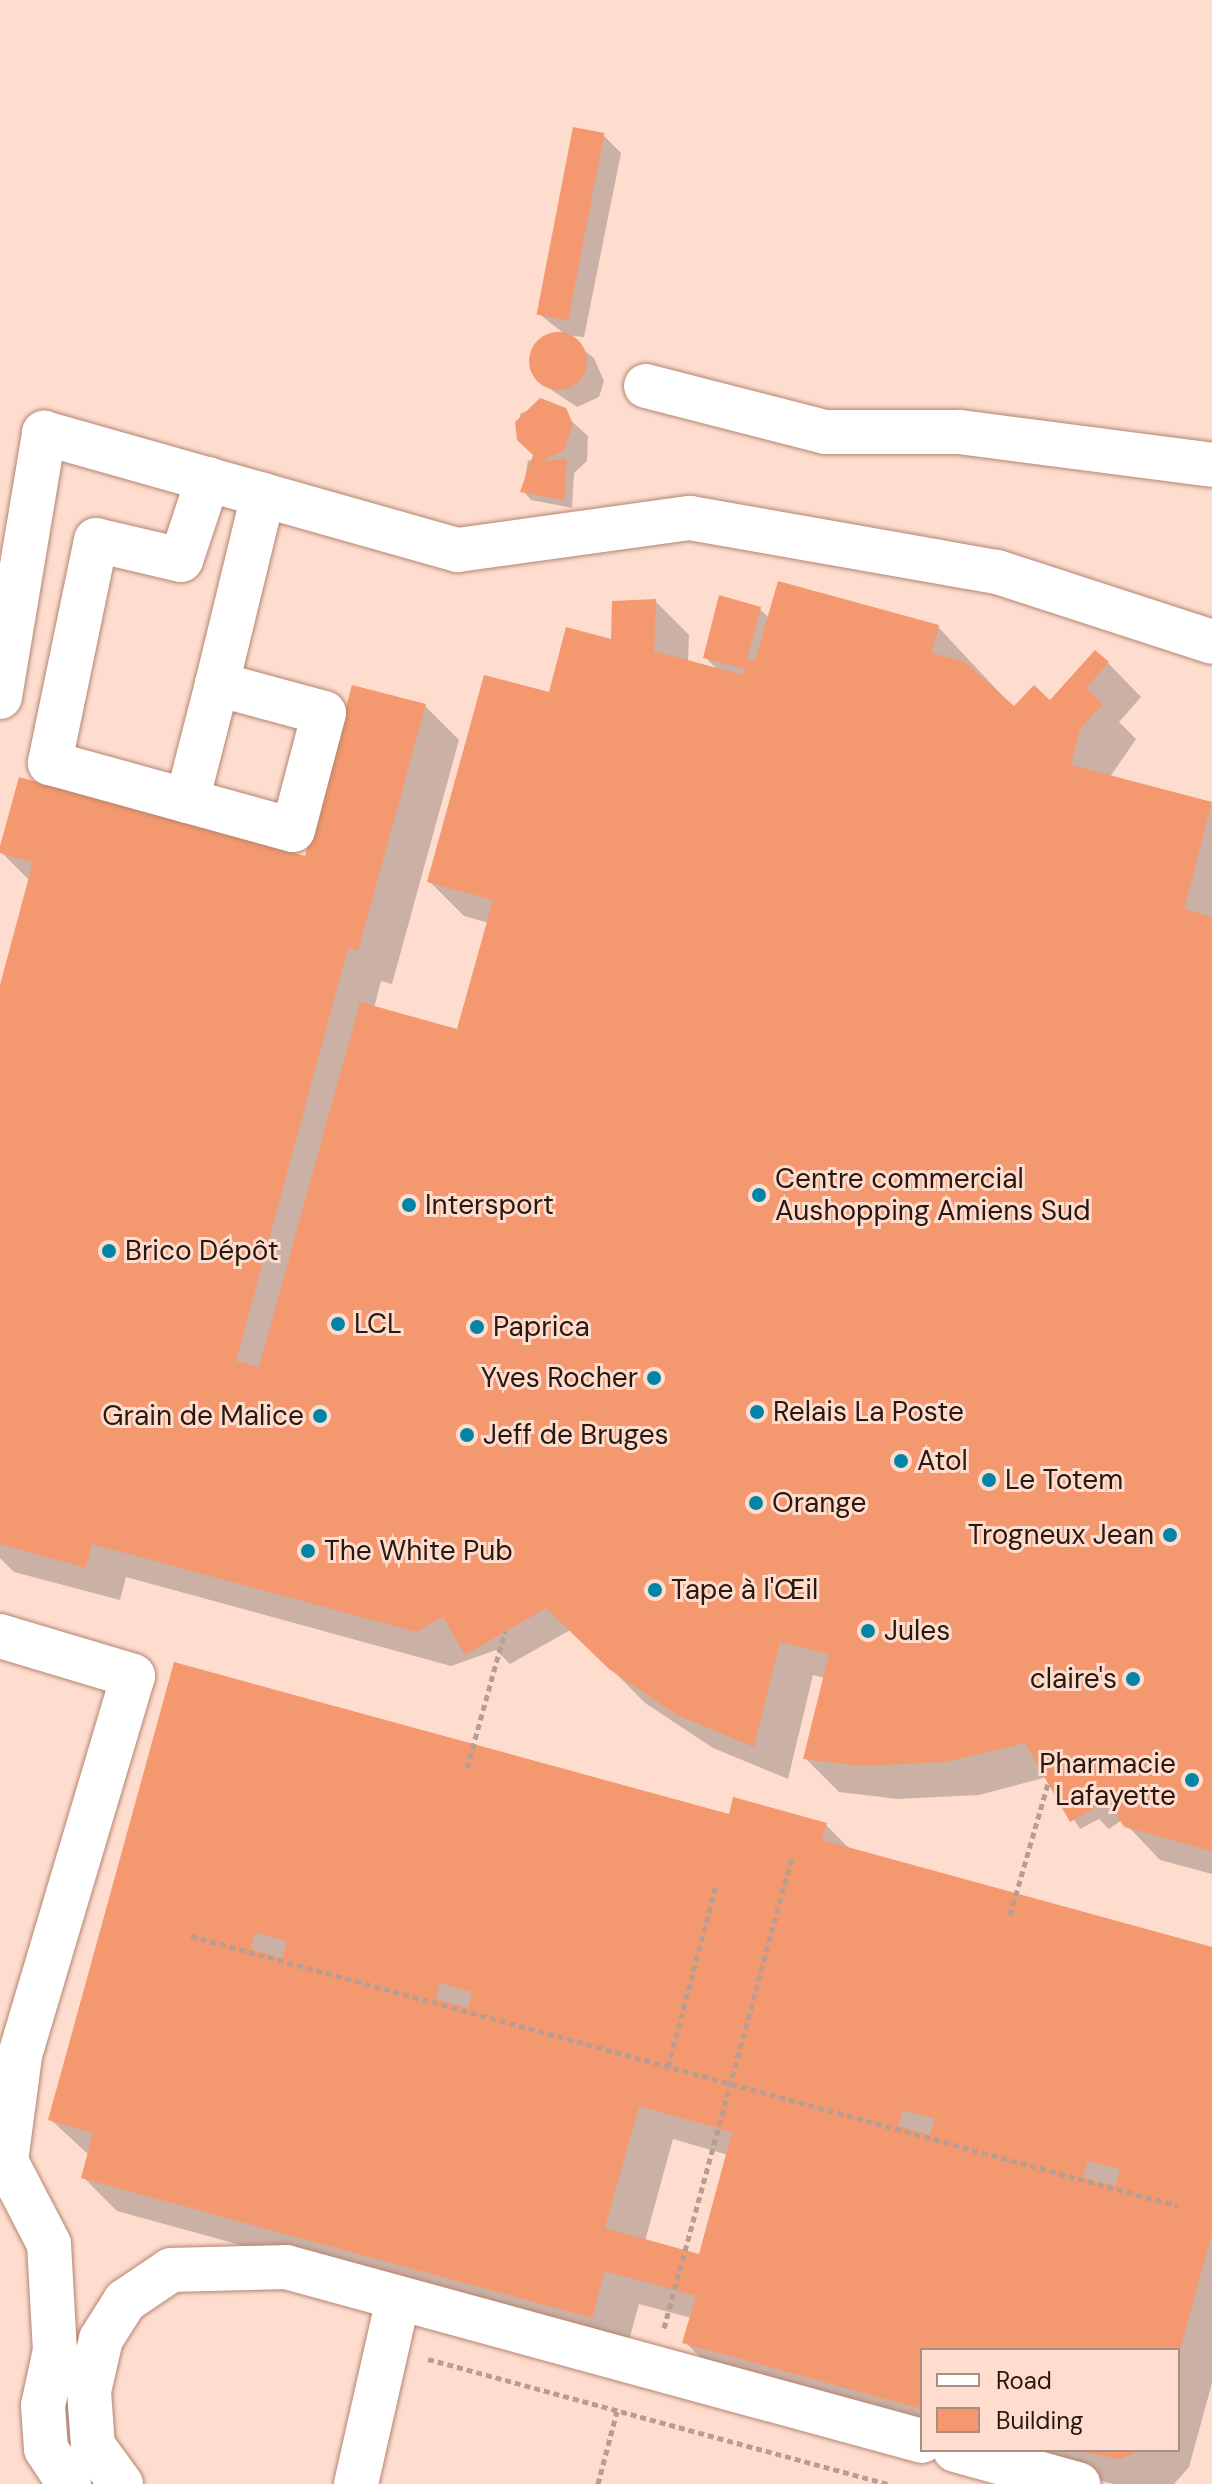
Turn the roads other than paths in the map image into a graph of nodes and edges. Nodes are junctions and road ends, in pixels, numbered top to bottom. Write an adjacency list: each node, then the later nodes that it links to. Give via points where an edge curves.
1 (646, 386): 2 (lane, via 825,432 959,432)
2 (1212, 465)
3 (208, 479): 4 (lane); 7 (lane, via 44,433); 8 (lane, via 181,560 96,540 50,763)
4 (263, 495): 5 (lane, via 458,550 690,518 997,572); 6 (lane)
5 (1212, 642)
6 (217, 684): 8 (lane); 8 (lane, via 324,713 293,830)
7 (0, 697)
8 (187, 801)
9 (0, 1636): 15 (lane, via 133,1676 20,2056 6,2161 49,2244 55,2350 43,2406 46,2449)
10 (398, 2299): 11 (lane); 16 (lane, via 286,2267 171,2270 125,2301 101,2339 89,2391 93,2446); 17 (lane)
11 (920, 2440)
12 (956, 2452): 18 (lane)
13 (961, 2452): 14 (lane)
14 (1030, 2478): 19 (lane)
15 (69, 2484)
16 (121, 2484)
17 (356, 2484)
18 (948, 2484)
19 (1078, 2484)

